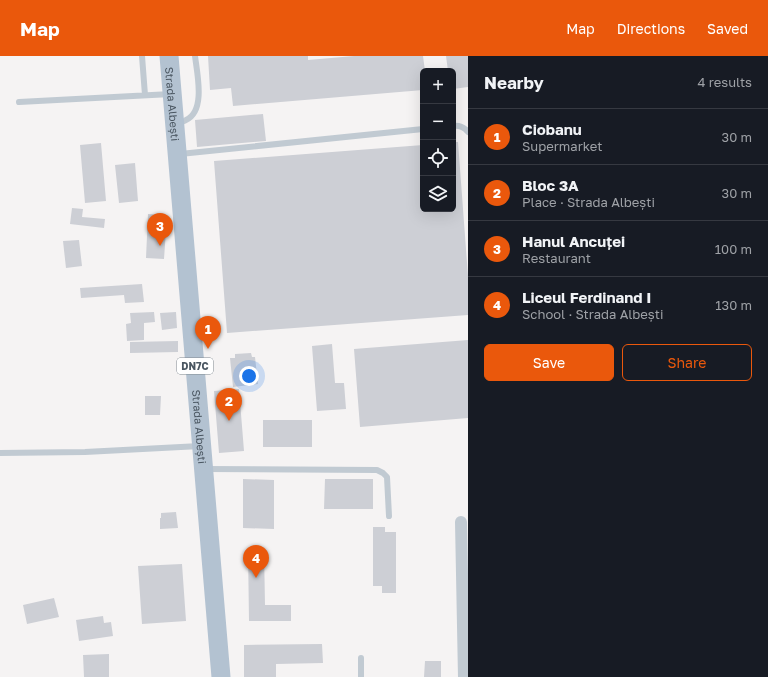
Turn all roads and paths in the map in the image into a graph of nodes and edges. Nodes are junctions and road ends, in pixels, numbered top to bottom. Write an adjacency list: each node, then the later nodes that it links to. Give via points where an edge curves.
1 (142, 56): 5 (lane)
2 (169, 56): 4 (main road, Strada Albești / DN7C)
3 (196, 56): 7 (lane, via 198,104 194,114)
4 (172, 94): 5 (lane); 7 (main road, Strada Albești / DN7C)
5 (145, 95): 6 (lane)
6 (19, 102)
7 (175, 123): 11 (main road, Strada Albești / DN7C)
8 (456, 126): 10 (lane, via 465,128)
9 (420, 129): 11 (lane)
10 (468, 132)
11 (177, 154): 12 (main road, Strada Albești / DN7C)
12 (202, 446): 13 (lane); 14 (main road, Strada Albești / DN7C)
13 (0, 453)
14 (204, 469): 15 (lane, via 377,470 383,472 387,478); 18 (main road, Strada Albești / DN7C)
15 (389, 516)
16 (461, 522): 20 (street)
17 (361, 658): 19 (lane)
18 (221, 677)
19 (361, 677)
20 (464, 677)

